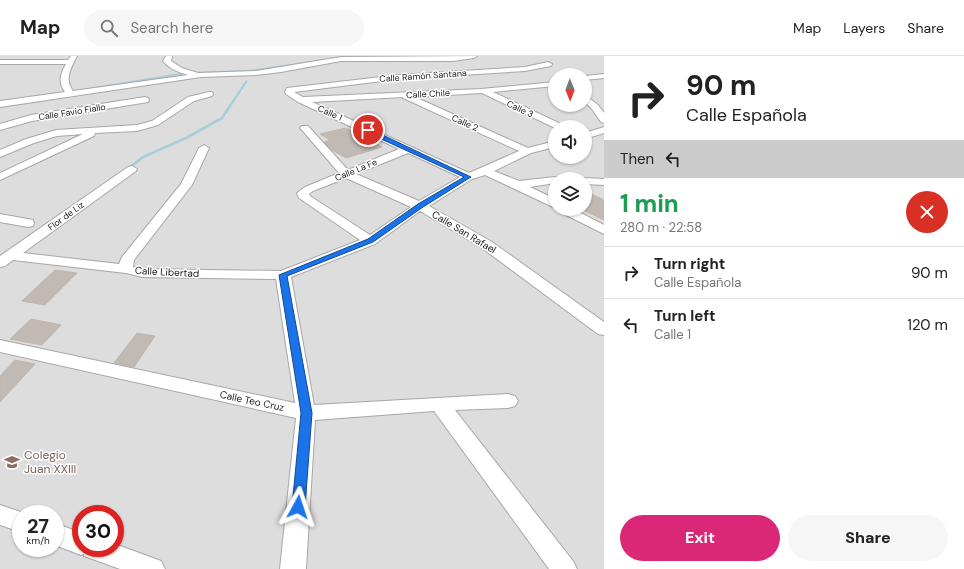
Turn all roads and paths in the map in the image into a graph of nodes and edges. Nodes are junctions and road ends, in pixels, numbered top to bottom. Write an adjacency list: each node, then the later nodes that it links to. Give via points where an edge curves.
1 (169, 56): 7 (street, via 167,61 176,68)
2 (474, 56): 7 (street, via 453,59 341,59 256,73)
3 (72, 59): 4 (street); 13 (street, via 64,77 64,86)
4 (0, 62)
5 (548, 64): 6 (street, Calle Ramón Santana)
6 (525, 69): 8 (street); 17 (street, Calle Ramón Santana, via 405,76 290,90 289,92)
7 (201, 75): 13 (street)
8 (548, 75)
9 (604, 76): 10 (street)
10 (592, 77)
11 (548, 85): 12 (street, Calle Chile)
12 (481, 91): 15 (street, Calle Chile); 21 (street, Calle 3)
13 (70, 93): 18 (street)
14 (209, 94): 24 (street, via 191,99 155,123 137,128)
15 (403, 95): 17 (street, Calle Chile); 30 (street, Calle 2)
16 (146, 100): 22 (street, Calle Favio Fiallo, via 31,118)
17 (301, 100): 29 (street, Calle 1)
18 (0, 104)
19 (592, 104): 20 (street)
20 (604, 120)
21 (548, 122)
22 (0, 127)
23 (305, 128): 34 (street, Calle San Rafael)
24 (100, 130): 31 (street, via 56,133); 35 (street)
25 (604, 130): 26 (street)
26 (592, 134)
27 (548, 146): 30 (street)
28 (204, 148): 49 (street, Calle Libertad, via 186,184 126,260)
29 (409, 149): 34 (street, Calle La Fe); 36 (street, Calle 1)
30 (526, 151): 33 (street)
31 (0, 154)
32 (132, 169): 48 (street, Flor de Liz)
33 (485, 171): 36 (street); 40 (street)
34 (346, 174): 42 (street, Calle San Rafael); 47 (street, Calle La Fe, via 303,193 305,198)
35 (0, 177)
36 (468, 177): 42 (street)
37 (548, 181): 40 (street)
38 (592, 181): 39 (street)
39 (604, 182)
40 (518, 185): 41 (street)
41 (548, 200)
42 (420, 206): 47 (street); 51 (street, Calle San Rafael, via 487,244)
43 (577, 216): 46 (street)
44 (0, 218): 45 (street)
45 (28, 223)
46 (604, 230)
47 (370, 241): 50 (street)
48 (5, 260): 49 (street)
49 (126, 269): 50 (street, Calle Libertad, via 142,273)
50 (283, 275): 55 (street)
51 (604, 330)
52 (0, 346): 55 (street, Calle Teo Cruz)
53 (508, 401): 54 (street, Calle Teo Cruz)
54 (439, 404): 55 (street, Calle Teo Cruz); 61 (street)
55 (306, 413): 60 (street)
56 (0, 515): 57 (street)
57 (12, 519)
58 (118, 557): 59 (street)
59 (152, 569)
60 (293, 569)
61 (564, 569)

